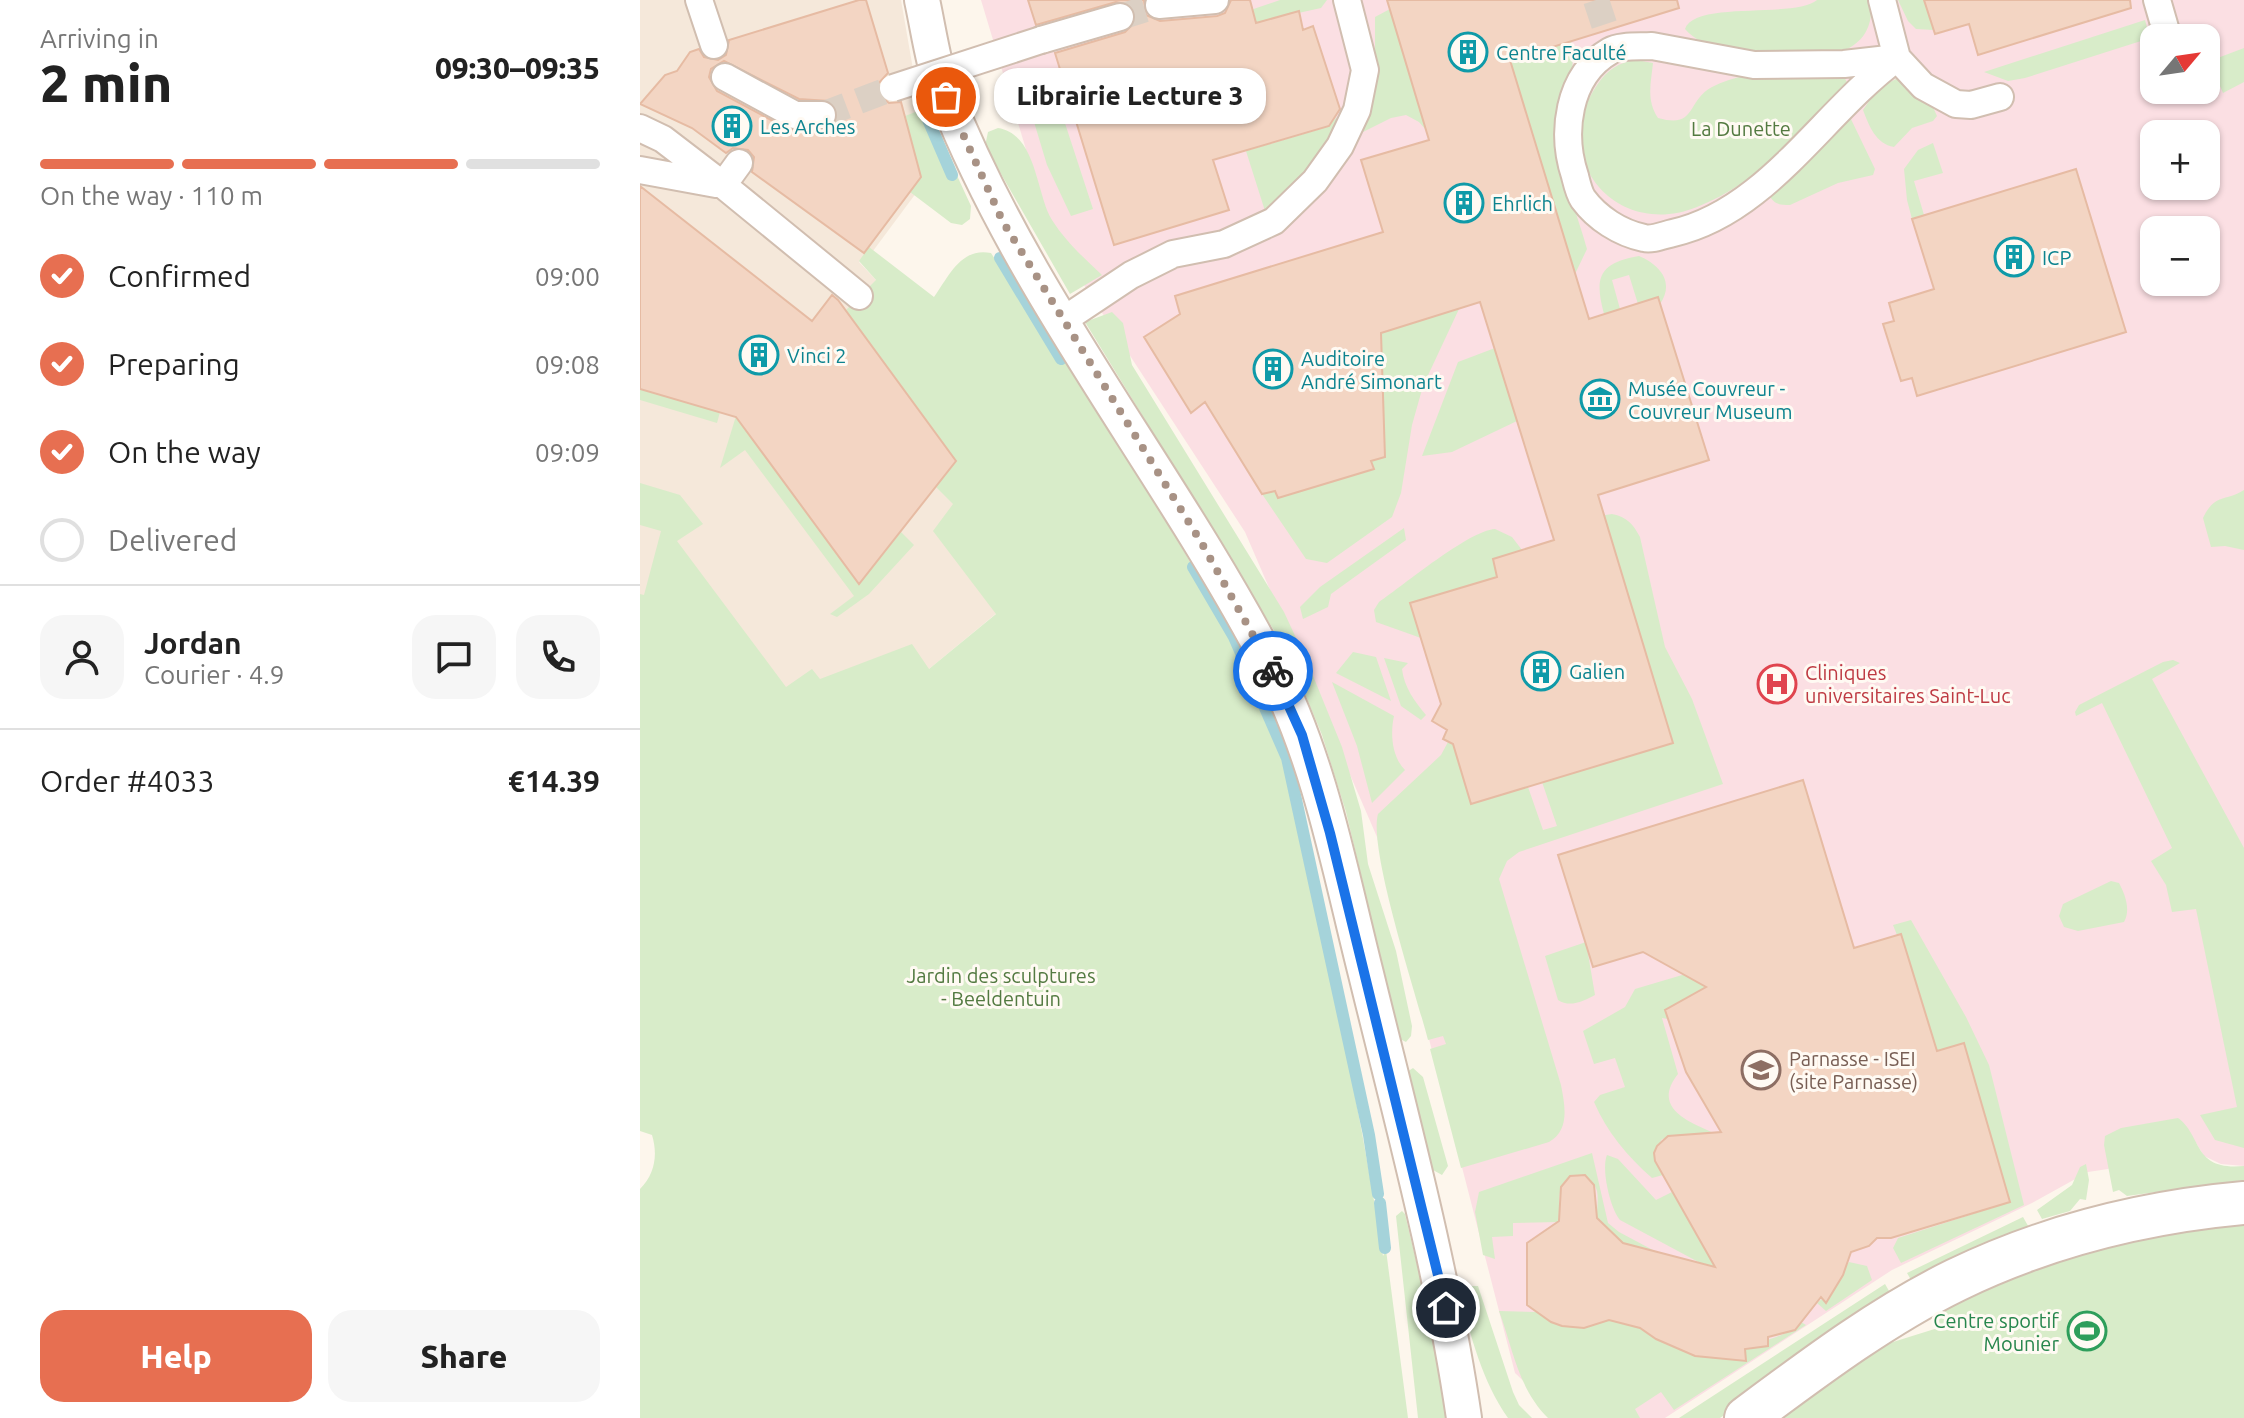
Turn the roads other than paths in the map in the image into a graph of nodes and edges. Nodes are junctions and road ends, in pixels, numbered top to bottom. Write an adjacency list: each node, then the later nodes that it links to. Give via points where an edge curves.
1 (699, 0): 10 (street)
2 (922, 0): 21 (street, via 946,97 1003,222)
3 (1215, 0): 7 (street)
4 (1347, 0): 21 (street, via 1365,70 1357,110 1315,181 1274,221 1224,244 1173,254)
5 (1882, 0): 11 (street)
6 (2157, 0): 9 (street)
7 (1159, 5)
8 (1120, 17): 13 (street, bridge)
9 (2164, 24)
10 (714, 45)
11 (1897, 58): 11 (street, via 1865,81 1813,139 1705,223 1646,239 1609,225 1582,198 1569,158 1568,125 1576,90 1609,40 1754,65); 14 (street, via 1923,86 1947,101 1971,105)
12 (725, 77): 15 (street, via 774,114)
13 (893, 88)
14 (2000, 97)
15 (822, 115)
16 (640, 128): 19 (street)
17 (739, 163): 19 (street)
18 (640, 170): 19 (street)
19 (723, 185): 20 (street)
20 (859, 296)
21 (1062, 321): 23 (street, via 1201,542 1270,664 1302,735)
22 (2244, 1203): 26 (street, via 2111,1223 2042,1244 1957,1280 1902,1311)
23 (1452, 1336): 24 (street); 25 (street)
24 (1464, 1418)
25 (1490, 1418)
26 (1746, 1418)

